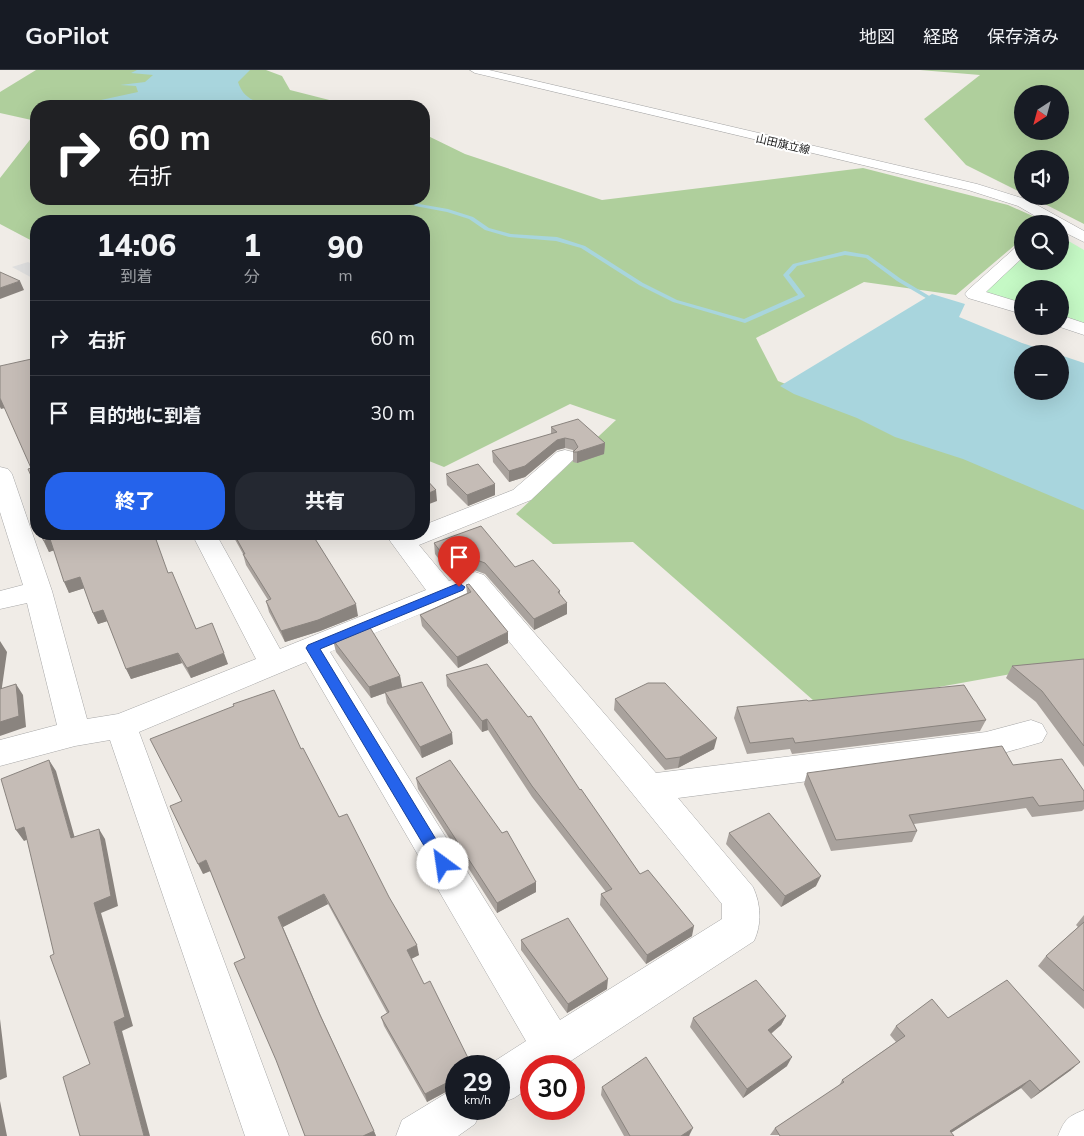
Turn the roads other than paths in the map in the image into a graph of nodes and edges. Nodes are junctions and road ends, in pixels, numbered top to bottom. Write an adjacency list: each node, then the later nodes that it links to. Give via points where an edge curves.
1 (475, 70): 2 (street, 山田旗立線, via 972,187 1023,203)
2 (1043, 215)
3 (1069, 230): 4 (street, 山田旗立線)
4 (1084, 237)
5 (1014, 257): 6 (street, via 974,294)
6 (1014, 306)
7 (1069, 324): 8 (street)
8 (1084, 329)
9 (565, 457): 11 (street, via 522,495)
10 (0, 474): 14 (street)
11 (430, 527)
12 (207, 540): 18 (street)
13 (402, 540): 15 (street)
14 (38, 591): 16 (street); 20 (street)
15 (444, 594): 17 (street); 23 (street, via 475,581)
16 (0, 600)
17 (312, 648): 18 (street); 24 (street)
18 (273, 664): 19 (street)
19 (121, 726): 20 (street); 28 (street)
20 (75, 733): 22 (street)
21 (1030, 733): 23 (street, via 986,745)
22 (0, 753)
23 (650, 788): 24 (street, via 740,899 741,928)
24 (553, 1047): 25 (street)
25 (510, 1076)
26 (445, 1119): 29 (street)
27 (1084, 1132): 30 (street)
28 (267, 1136)
29 (418, 1136)
30 (1080, 1136)

